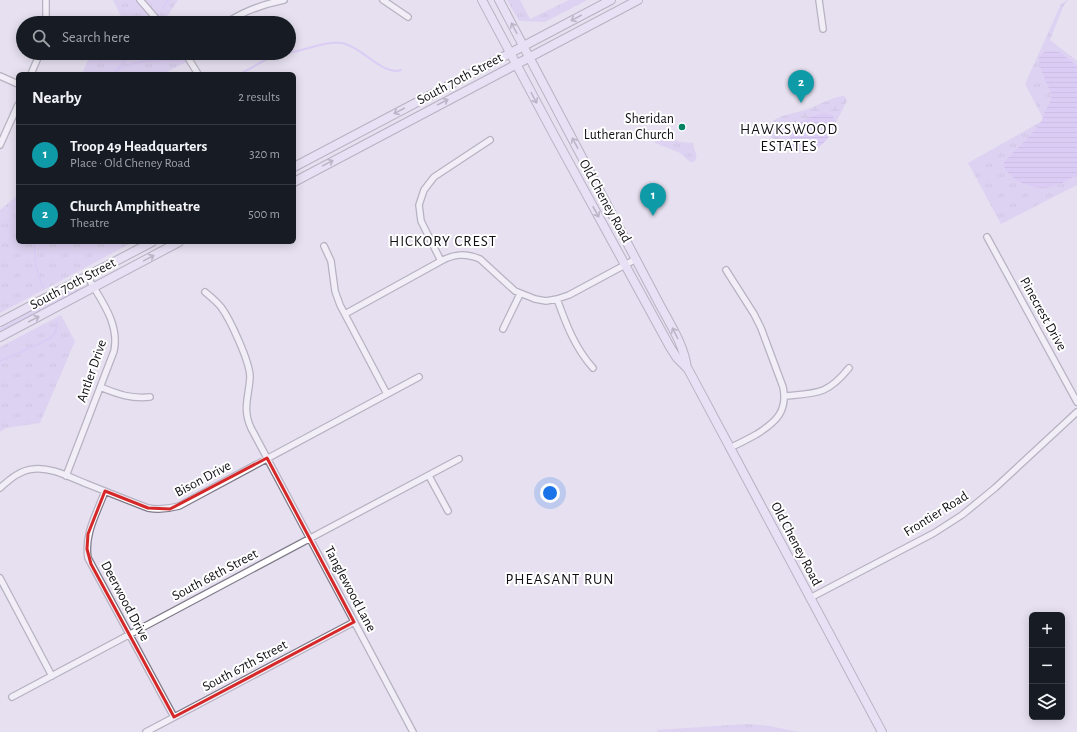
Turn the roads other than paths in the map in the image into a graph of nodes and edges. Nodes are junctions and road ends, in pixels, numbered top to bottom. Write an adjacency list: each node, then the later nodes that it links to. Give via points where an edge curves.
1 (46, 0): 11 (street)
2 (140, 0): 12 (street)
3 (284, 0): 10 (street)
4 (383, 0): 14 (street)
5 (482, 0): 17 (main road, Old Cheney Road)
6 (499, 0): 16 (main road, Old Cheney Road, one-way to 6)
7 (611, 0): 16 (main road, South 70th Street, one-way to 16)
8 (638, 0): 18 (main road, South 70th Street)
9 (819, 0): 15 (street)
10 (272, 1): 13 (street)
11 (46, 16)
12 (154, 16)
13 (238, 16)
14 (408, 17)
15 (822, 29)
16 (523, 46): 17 (main road, South 70th Street); 18 (main road, Old Cheney Road)
17 (510, 52): 21 (main road, Old Cheney Road); 29 (main road, South 70th Street, one-way to 29)
18 (529, 57): 21 (main road, South 70th Street); 35 (main road, Old Cheney Road, one-way to 18)
19 (37, 60): 22 (street)
20 (190, 60): 23 (street)
21 (516, 64): 30 (main road, South 70th Street, one-way to 21); 37 (main road, Old Cheney Road, one-way to 37)
22 (32, 72)
23 (197, 72)
24 (0, 76): 25 (street)
25 (16, 83)
26 (16, 109): 28 (street)
27 (490, 140): 36 (street, via 434,177 424,190 419,205 421,221)
28 (0, 145)
29 (296, 166)
30 (296, 181)
31 (987, 237): 56 (street, Pinecrest Drive)
32 (148, 244): 39 (main road, South 70th Street)
33 (175, 244): 40 (main road, South 70th Street, one-way to 33)
34 (324, 246): 44 (street, via 331,262 335,291)
35 (636, 258): 37 (street); 50 (main road, Old Cheney Road, one-way to 35, via 679,342)
36 (441, 261): 42 (street, via 457,255 472,256 486,263 506,284); 44 (street)
37 (625, 265): 43 (street); 50 (main road, Old Cheney Road, via 673,352)
38 (726, 270): 54 (street, via 761,328)
39 (87, 276): 40 (street, Antler Drive); 45 (main road, South 70th Street)
40 (94, 287): 47 (main road, South 70th Street, one-way to 40); 52 (street, Antler Drive, via 112,320 116,336 114,351)
41 (206, 292): 59 (street, Tanglewood Lane, via 223,310 248,361 250,377 246,412 251,428)
42 (520, 294): 43 (street, via 542,300); 46 (street)
43 (557, 299): 48 (street, via 576,344)
44 (345, 314): 53 (street)
45 (0, 322)
46 (503, 328)
47 (0, 337)
48 (593, 368)
49 (849, 368): 54 (street, via 826,390)
50 (688, 369): 58 (main road, Old Cheney Road)
51 (420, 377): 53 (street, Bison Drive)
52 (100, 387): 55 (street, via 126,396); 61 (street, Antler Drive)
53 (387, 394): 59 (street, Bison Drive)
54 (785, 396): 58 (street, via 782,411 773,423)
55 (150, 397)
56 (1077, 402)
57 (1077, 412): 68 (street, Frontier Road, via 962,515 934,533)
58 (729, 448): 68 (main road, Old Cheney Road)
59 (267, 458): 64 (street, Bison Drive, via 170,509 148,508); 66 (street, Tanglewood Lane)
60 (459, 459): 62 (street, South 68th Street)
61 (66, 476): 63 (street, Bison Drive, via 42,468 27,470); 64 (street, Bison Drive)
62 (429, 476): 65 (street); 66 (street, South 68th Street)
63 (0, 488)
64 (105, 491): 70 (street, Deerwood Drive, via 88,534 87,549 91,564)
65 (448, 511)
66 (309, 539): 69 (street, Tanglewood Lane); 70 (street, South 68th Street)
67 (0, 578): 71 (street)
68 (810, 598): 76 (main road, Old Cheney Road)
69 (354, 622): 73 (street, South 67th Street); 75 (street, Tanglewood Lane)
70 (129, 635): 71 (street, South 68th Street); 73 (street, Deerwood Drive)
71 (52, 676): 72 (street, South 68th Street)
72 (12, 697)
73 (174, 717): 74 (street, South 67th Street)
74 (146, 732)
75 (413, 732)
76 (882, 732)

